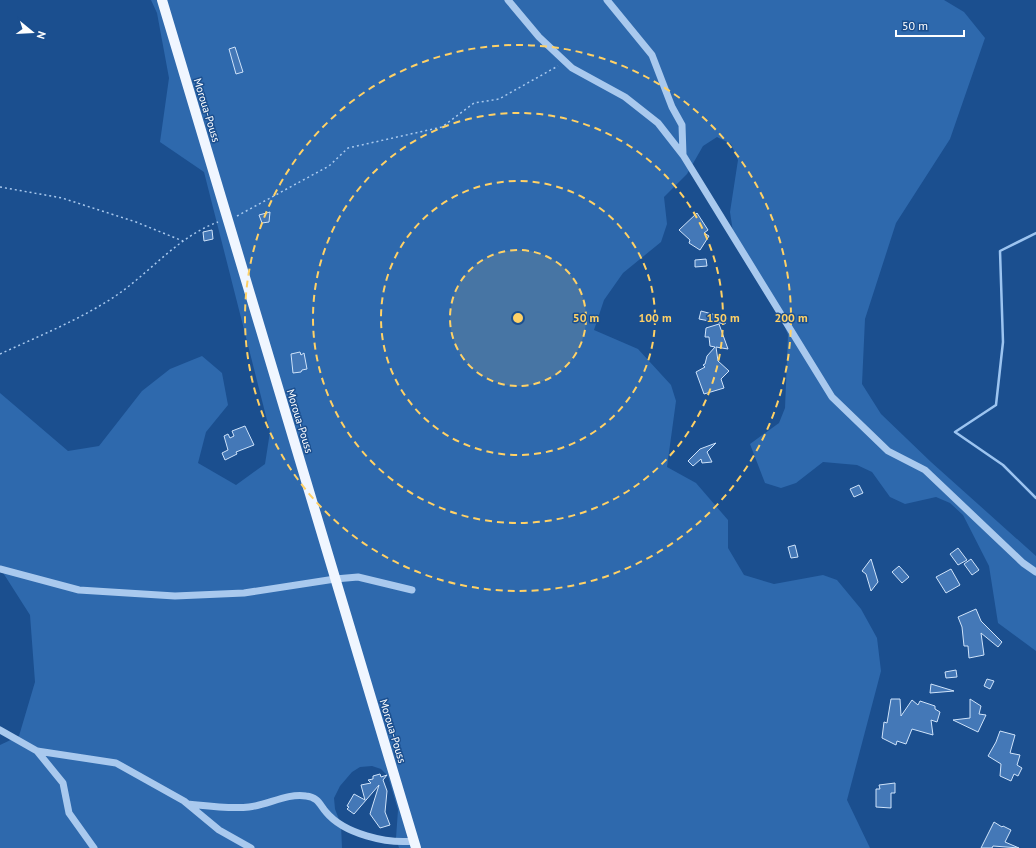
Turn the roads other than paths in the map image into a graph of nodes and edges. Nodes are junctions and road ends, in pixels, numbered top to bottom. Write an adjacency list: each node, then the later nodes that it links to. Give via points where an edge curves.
1 (162, 0): 7 (main road, Moroua-Pouss)
2 (508, 0): 4 (street, via 539,38 565,62 636,105 658,123)
3 (607, 0): 4 (street, via 652,55 682,126)
4 (684, 155): 6 (street, via 832,397 888,451 925,470 1023,563)
5 (0, 569): 7 (street, via 79,590 175,596 244,593)
6 (1036, 572)
7 (335, 579): 8 (street, via 358,577); 12 (main road, Moroua-Pouss)
8 (412, 590)
9 (0, 730): 10 (street)
10 (37, 751): 11 (street, via 116,763); 13 (street, via 63,783 69,812)
11 (188, 804): 12 (street, via 250,807 291,797 307,796 320,802 326,813 342,825 360,834); 14 (street, via 219,830)
12 (415, 844)
13 (94, 848)
14 (251, 848)

